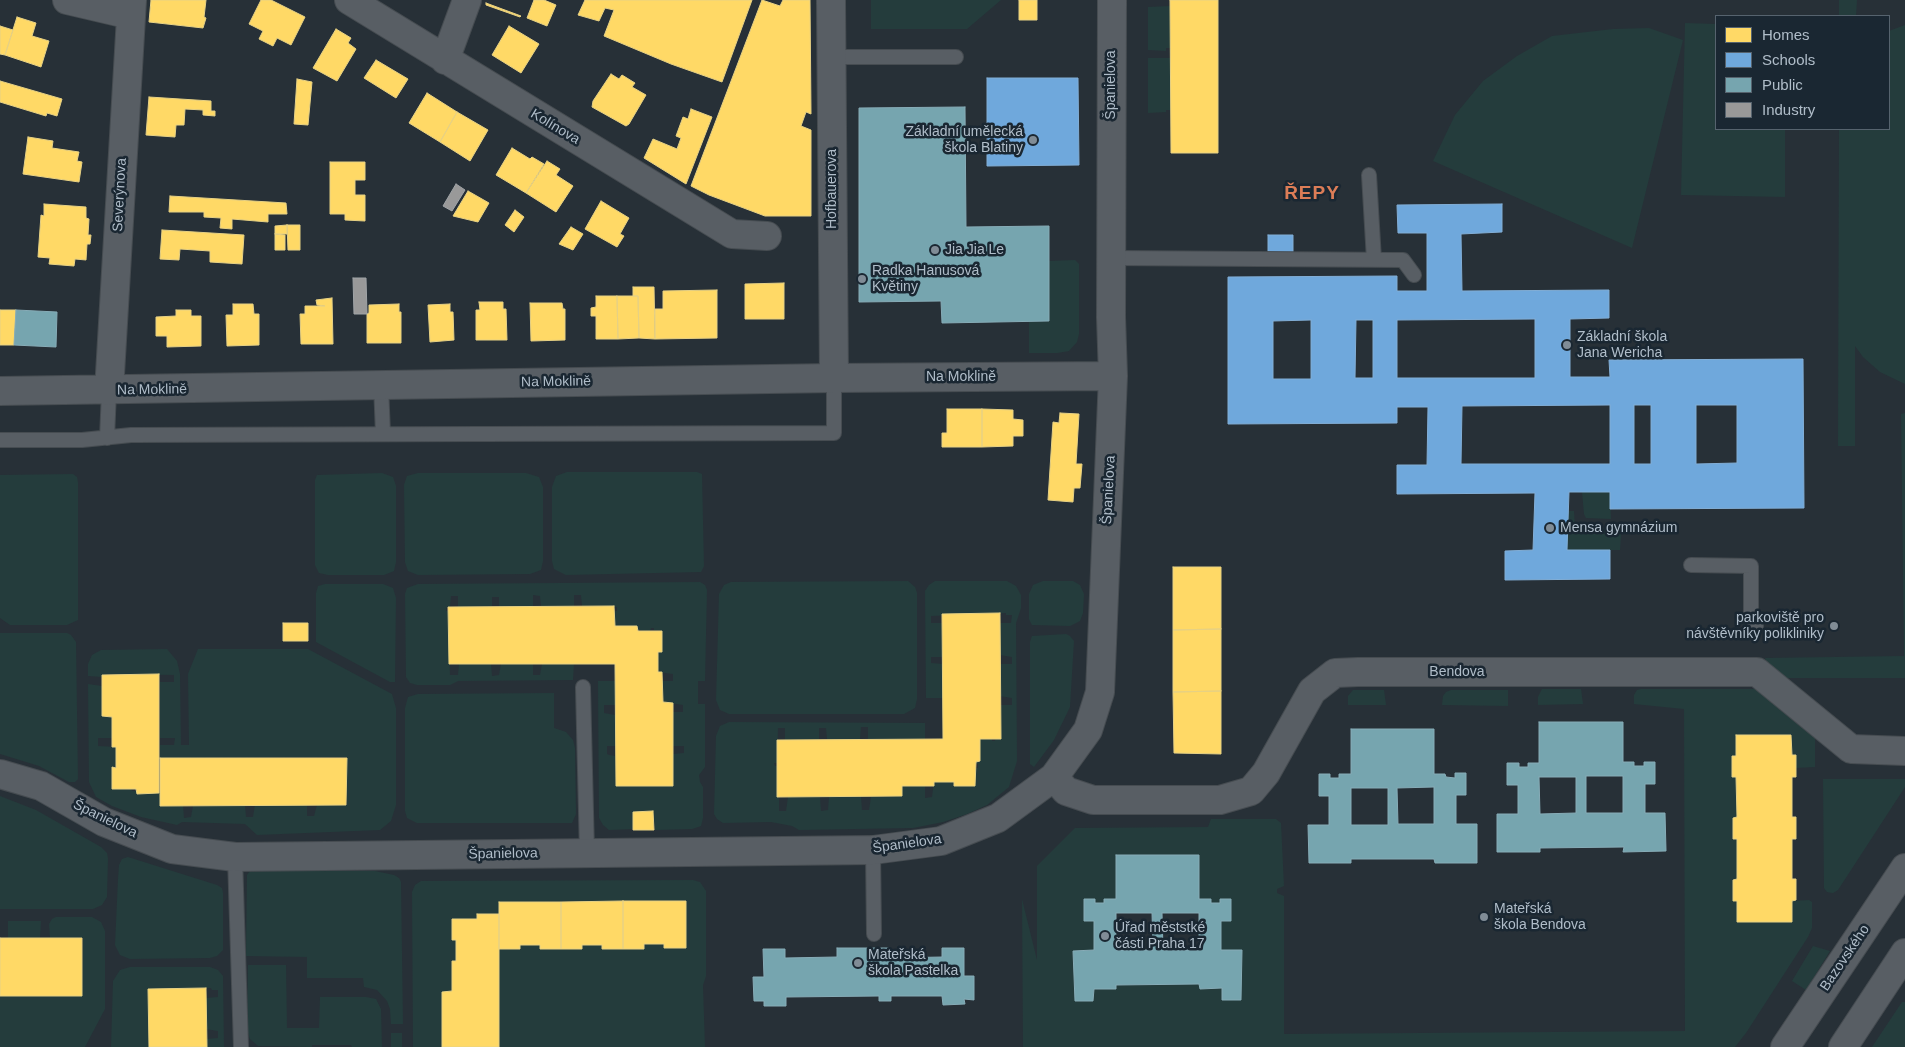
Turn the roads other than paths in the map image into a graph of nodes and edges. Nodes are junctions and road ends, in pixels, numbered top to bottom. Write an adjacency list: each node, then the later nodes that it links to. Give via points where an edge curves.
1 (67, 0): 6 (street)
2 (349, 0): 9 (street, Kolínova)
3 (467, 0): 9 (street)
4 (832, 0): 7 (street, Hofbauerova)
5 (1112, 0): 12 (street, Španielova)
6 (132, 8): 19 (street, Severýnova)
7 (831, 57): 8 (lane); 16 (street, Hofbauerova)
8 (956, 57)
9 (445, 60): 11 (street, Kolínova, via 732,234)
10 (1369, 175): 13 (lane)
11 (767, 236)
12 (1111, 258): 13 (lane); 15 (street, Španielova)
13 (1374, 260): 14 (lane, via 1403,260)
14 (1414, 275)
15 (1113, 376): 16 (street, Na Moklině); 28 (street, Španielova, via 1100,692 1088,730)
16 (834, 378): 17 (street, Na Moklině); 20 (lane, via 834,433)
17 (381, 385): 19 (street, Na Moklině); 20 (lane)
18 (0, 391): 19 (street, Na Moklině)
19 (109, 391): 21 (lane)
20 (383, 434): 21 (lane)
21 (106, 438): 22 (lane)
22 (0, 440)
23 (1690, 565): 24 (lane, via 1752,566 1751,614)
24 (1756, 626)
25 (583, 687): 30 (lane)
26 (1905, 751): 28 (street, Bendova, via 1851,749 1757,672 1358,672 1336,673 1312,691 1266,773 1251,791 1220,800 1094,800 1066,791)
27 (0, 774): 31 (street, Španielova, via 41,786 104,822 172,849)
28 (1054, 777): 29 (street, Španielova, via 998,818 941,841)
29 (873, 850): 30 (street, Španielova); 33 (lane)
30 (587, 853): 31 (street, Španielova)
31 (235, 857): 35 (lane)
32 (1905, 868): 36 (street, Bazovského)
33 (874, 934)
34 (1905, 953): 37 (street)
35 (240, 1047)
36 (1785, 1047)
37 (1843, 1047)

